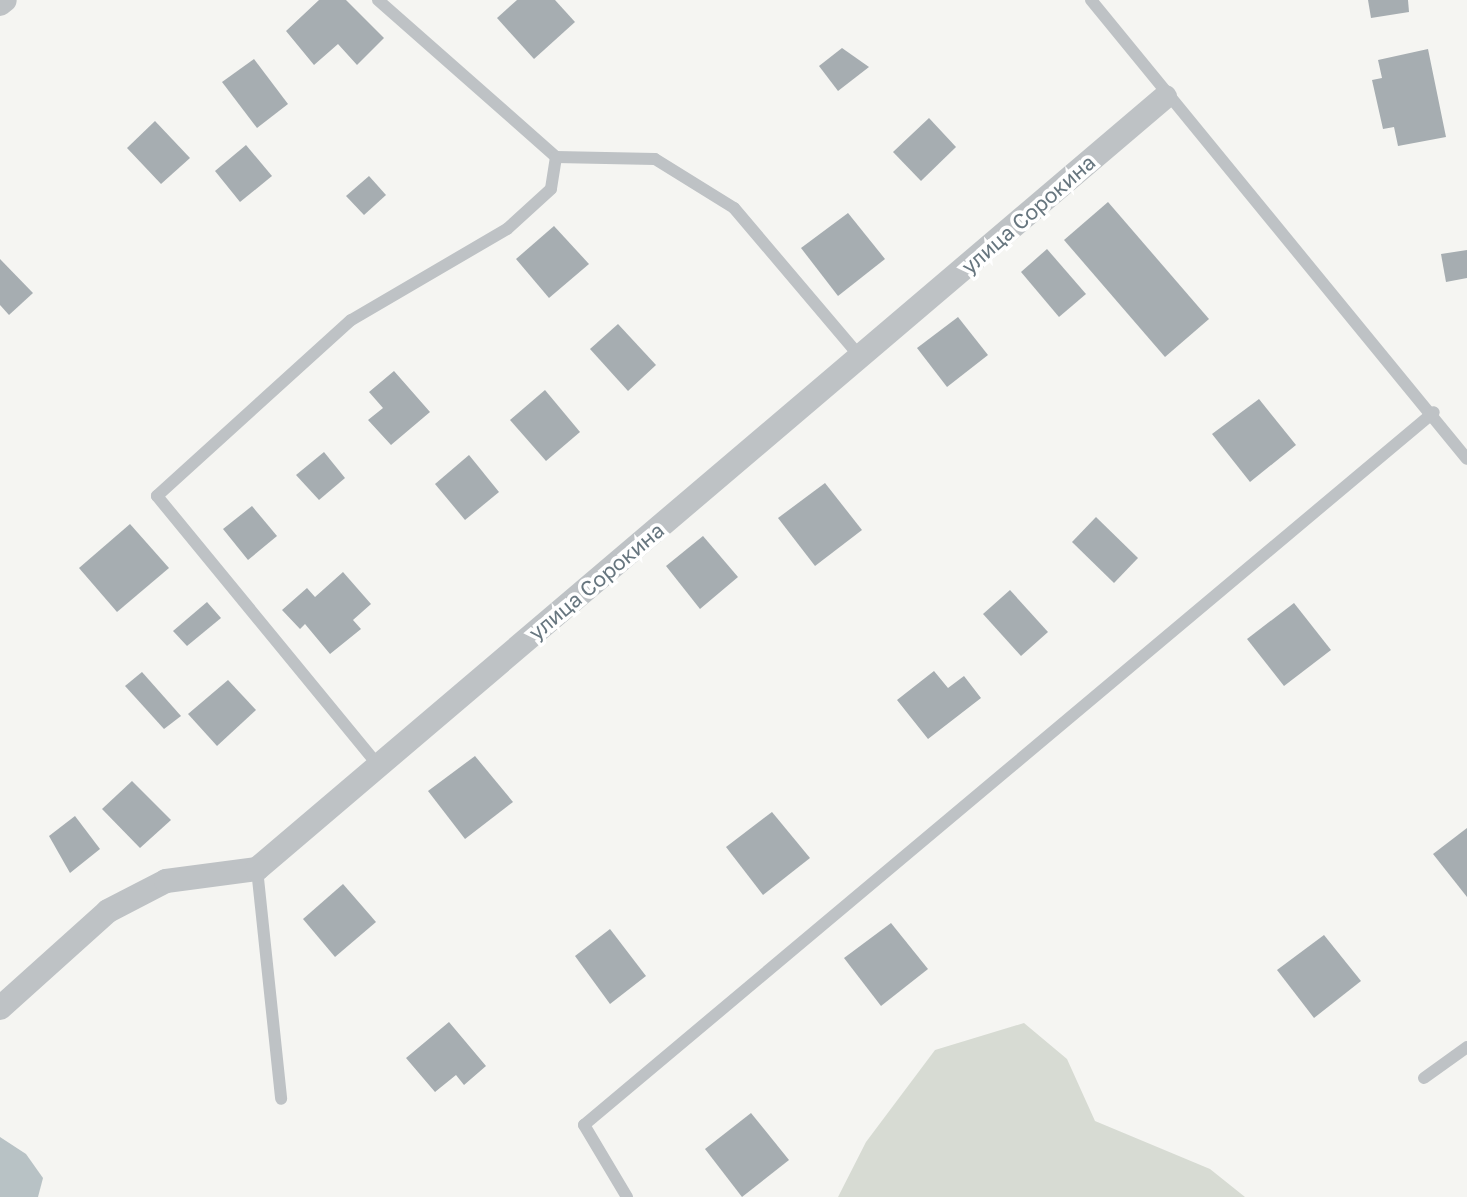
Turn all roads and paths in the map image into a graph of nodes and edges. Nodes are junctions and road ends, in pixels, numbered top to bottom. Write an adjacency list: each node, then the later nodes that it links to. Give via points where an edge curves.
1 (5, 0): 4 (street)
2 (377, 0): 6 (lane)
3 (1091, 0): 5 (lane)
4 (0, 4)
5 (1165, 97): 7 (street, улица Сорокина); 8 (lane)
6 (556, 157): 7 (lane, via 655,159 734,208); 10 (lane, via 551,189 507,229 351,320 157,496)
7 (861, 358): 10 (street, улица Сорокина)
8 (1434, 412): 9 (lane); 16 (lane, via 584,1125)
9 (1467, 459)
10 (379, 766): 11 (street, улица Сорокина)
11 (257, 869): 12 (street, via 166,881 108,911); 15 (lane)
12 (0, 1008)
13 (1467, 1047): 14 (lane)
14 (1424, 1078)
15 (281, 1099)
16 (627, 1197)

